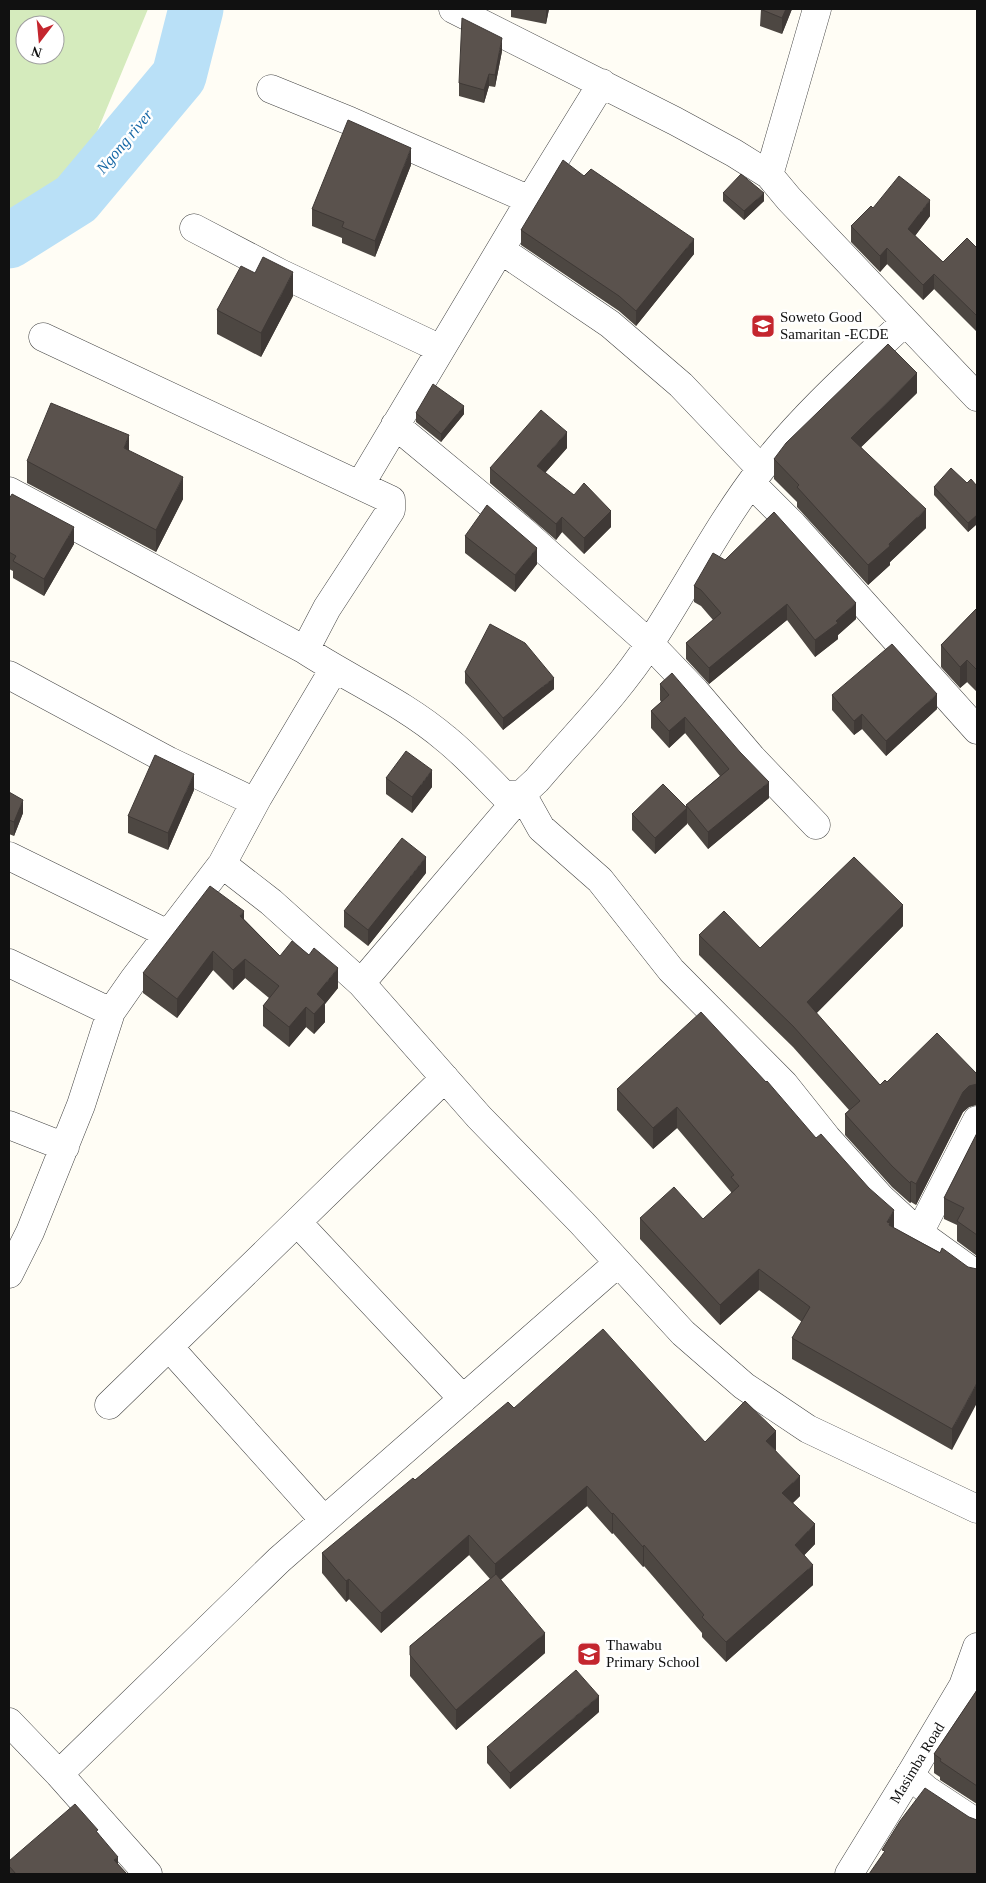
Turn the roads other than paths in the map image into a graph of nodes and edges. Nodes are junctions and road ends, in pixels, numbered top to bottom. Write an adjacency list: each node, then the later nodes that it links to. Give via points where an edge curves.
1 (453, 9): 3 (street)
2 (817, 9): 5 (street)
3 (602, 84): 5 (street, via 734,153); 6 (street)
4 (271, 89): 6 (street)
5 (769, 175): 9 (street)
6 (530, 200): 8 (street)
7 (194, 228): 11 (street, via 280,273)
8 (501, 250): 11 (street); 14 (street, via 610,324 681,385)
9 (906, 322): 12 (street); 14 (street, via 822,400)
10 (43, 337): 15 (street)
11 (441, 349): 13 (street)
12 (977, 397)
13 (396, 425): 15 (street); 17 (street, via 523,531)
14 (756, 476): 17 (street); 21 (street, via 793,525)
15 (360, 485): 18 (street, via 391,500 391,510 327,608)
16 (9, 491): 18 (street)
17 (650, 644): 22 (street, via 626,678); 24 (street)
18 (305, 650): 19 (street)
19 (334, 669): 22 (street, via 383,695 446,739 504,795); 23 (street)
20 (9, 675): 23 (street, via 169,761)
21 (977, 730)
22 (522, 794): 29 (street); 36 (street, via 541,828 600,880 671,970 784,1084 826,1138 881,1198)
23 (255, 802): 26 (street)
24 (816, 825)
25 (9, 856): 27 (street)
26 (222, 864): 27 (street); 29 (street, via 271,902)
27 (168, 934): 30 (street)
28 (9, 962): 30 (street)
29 (361, 983): 31 (street)
30 (111, 1012): 34 (street)
31 (444, 1078): 35 (street); 37 (street)
32 (977, 1120): 36 (street)
33 (9, 1125): 34 (street)
34 (65, 1147): 38 (street)
35 (297, 1222): 40 (street); 41 (street)
36 (919, 1233): 39 (street)
37 (618, 1263): 41 (street); 43 (street, via 683,1333 752,1392 808,1429)
38 (9, 1274)
39 (977, 1275)
40 (169, 1347): 42 (street); 44 (street)
41 (463, 1398): 44 (street)
42 (109, 1405)
43 (977, 1509)
44 (324, 1520): 47 (street)
45 (977, 1647): 48 (street, Masimba Road, via 963,1686)
46 (9, 1722): 47 (street)
47 (59, 1774): 50 (street)
48 (910, 1775): 49 (street); 51 (street, Masimba Road)
49 (977, 1823)
50 (148, 1874)
51 (848, 1874)

